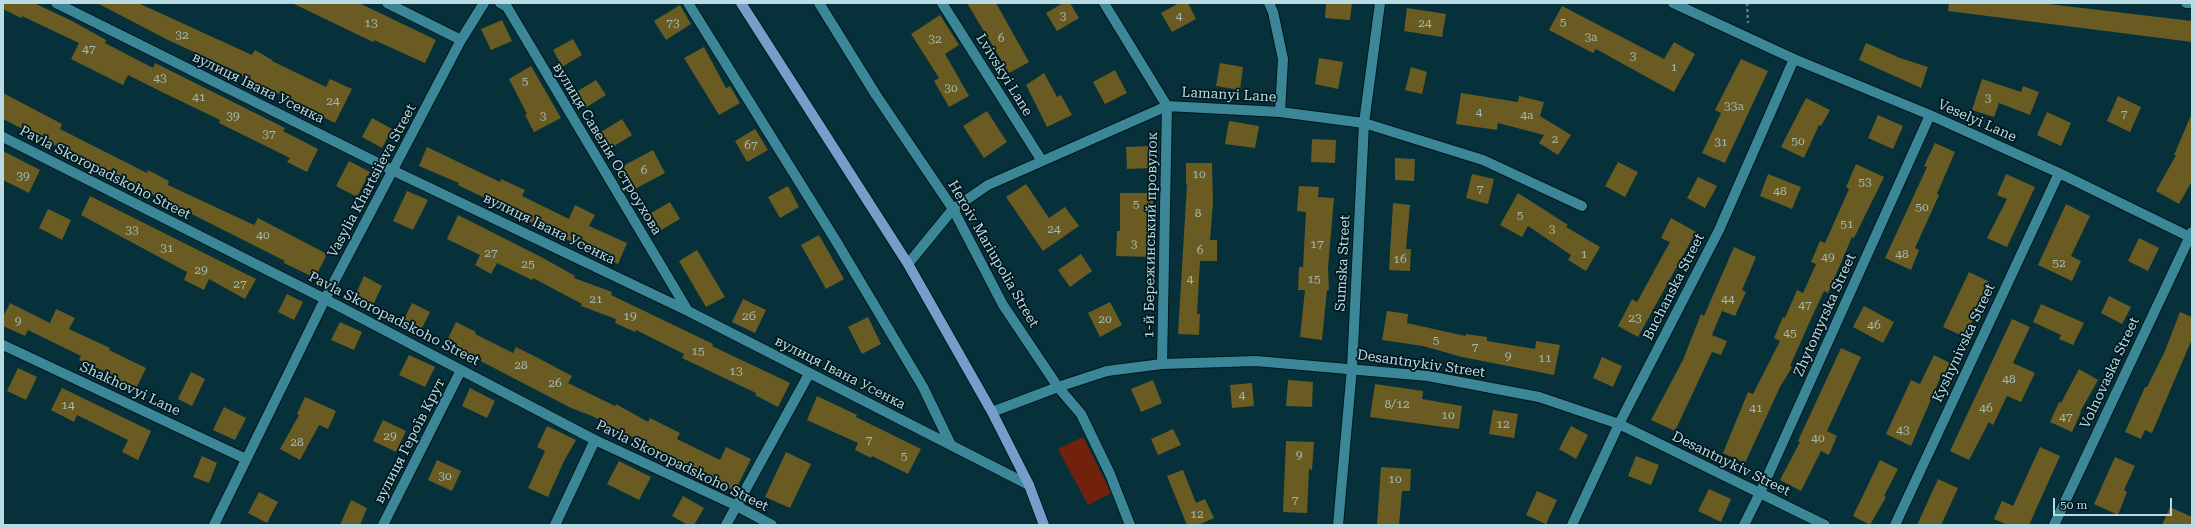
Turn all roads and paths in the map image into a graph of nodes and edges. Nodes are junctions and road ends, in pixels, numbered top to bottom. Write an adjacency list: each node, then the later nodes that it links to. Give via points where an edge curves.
1 (56, 3): 25 (street, вулиця Івана Усенка)
2 (387, 3): 17 (street)
3 (484, 3): 17 (street, Vasylia Khartsiieva Street)
4 (500, 3): 32 (street, вулиця Савелія Остроухова, via 507,7)
5 (688, 3): 42 (street, via 923,386)
6 (741, 3): 30 (main road)
7 (819, 3): 28 (street, Heroiv Mariupolia Street, via 876,95)
8 (942, 3): 24 (street, Lvivskyi Lane)
9 (1104, 3): 19 (street)
10 (1269, 3): 20 (street, via 1283,59)
11 (1380, 3): 22 (street, Sumska Street)
12 (1673, 3): 16 (street, Veselyi Lane)
13 (1747, 3): 16 (path)
14 (2186, 3): 15 (street)
15 (2192, 3)
16 (1747, 36): 18 (street, Veselyi Lane)
17 (461, 40): 25 (street, Vasylia Khartsiieva Street)
18 (1794, 59): 21 (street, Veselyi Lane); 40 (street, Buchanska Street, via 1719,230)
19 (1167, 106): 20 (street, Lamanyi Lane); 24 (street, Lamanyi Lane); 34 (street, 1-й Бережинський провулок)
20 (1280, 112): 22 (street, Lamanyi Lane)
21 (1930, 115): 26 (street, Veselyi Lane); 45 (street, Zhytomyrska Street)
22 (1364, 123): 27 (street, Lamanyi Lane, via 1484,160); 35 (street, Sumska Street)
23 (3, 138): 31 (street, Pavla Skoropadskoho Street)
24 (1042, 162): 28 (street, Lamanyi Lane, via 988,186)
25 (394, 171): 31 (street, Vasylia Khartsiieva Street); 32 (street, вулиця Івана Усенка)
26 (2059, 173): 29 (street, Veselyi Lane); 58 (street, Kyshynivska Street)
27 (1582, 206)
28 (954, 209): 30 (street, Lamanyi Lane); 38 (street, Heroiv Mariupolia Street, via 1003,305)
29 (2191, 235): 59 (street, Volnovaska Street)
30 (908, 264): 39 (main road)
31 (325, 299): 36 (street, Pavla Skoropadskoho Street); 43 (street, Vasylia Khartsiieva Street)
32 (688, 311): 37 (street, вулиця Івана Усенка)
33 (3, 345): 43 (street, Shakhovyi Lane)
34 (1162, 364): 35 (street, Desantnykiv Street, via 1256,361); 38 (street, Desantnykiv Street, via 1107,371)
35 (1352, 368): 40 (street, Desantnykiv Street, via 1428,376 1538,397); 54 (street, Sumska Street)
36 (461, 370): 41 (street, Pavla Skoropadskoho Street); 48 (street, вулиця Героїв Крут)
37 (809, 374): 42 (street, вулиця Івана Усенка); 46 (street)
38 (1058, 387): 39 (street, Desantnykiv Street); 53 (street, Heroiv Mariupolia Street, via 1081,414 1110,474)
39 (992, 412): 44 (main road)
40 (1618, 424): 45 (street, Desantnykiv Street); 55 (street, Buchanska Street)
41 (595, 440): 46 (street, Pavla Skoropadskoho Street); 49 (street)
42 (951, 445): 44 (street, вулиця Івана Усенка)
43 (246, 459): 47 (street, Vasylia Khartsiieva Street)
44 (1029, 485): 52 (main road)
45 (1760, 493): 56 (street, Zhytomyrska Street); 57 (street, Desantnykiv Street)
46 (736, 505): 50 (street); 51 (street, Pavla Skoropadskoho Street)
47 (214, 525)
48 (383, 525)
49 (555, 525)
50 (726, 525)
51 (772, 525)
52 (1044, 525)
53 (1130, 525)
54 (1338, 525)
55 (1572, 525)
56 (1744, 525)
57 (1825, 525)
58 (1895, 525)
59 (2054, 525)

